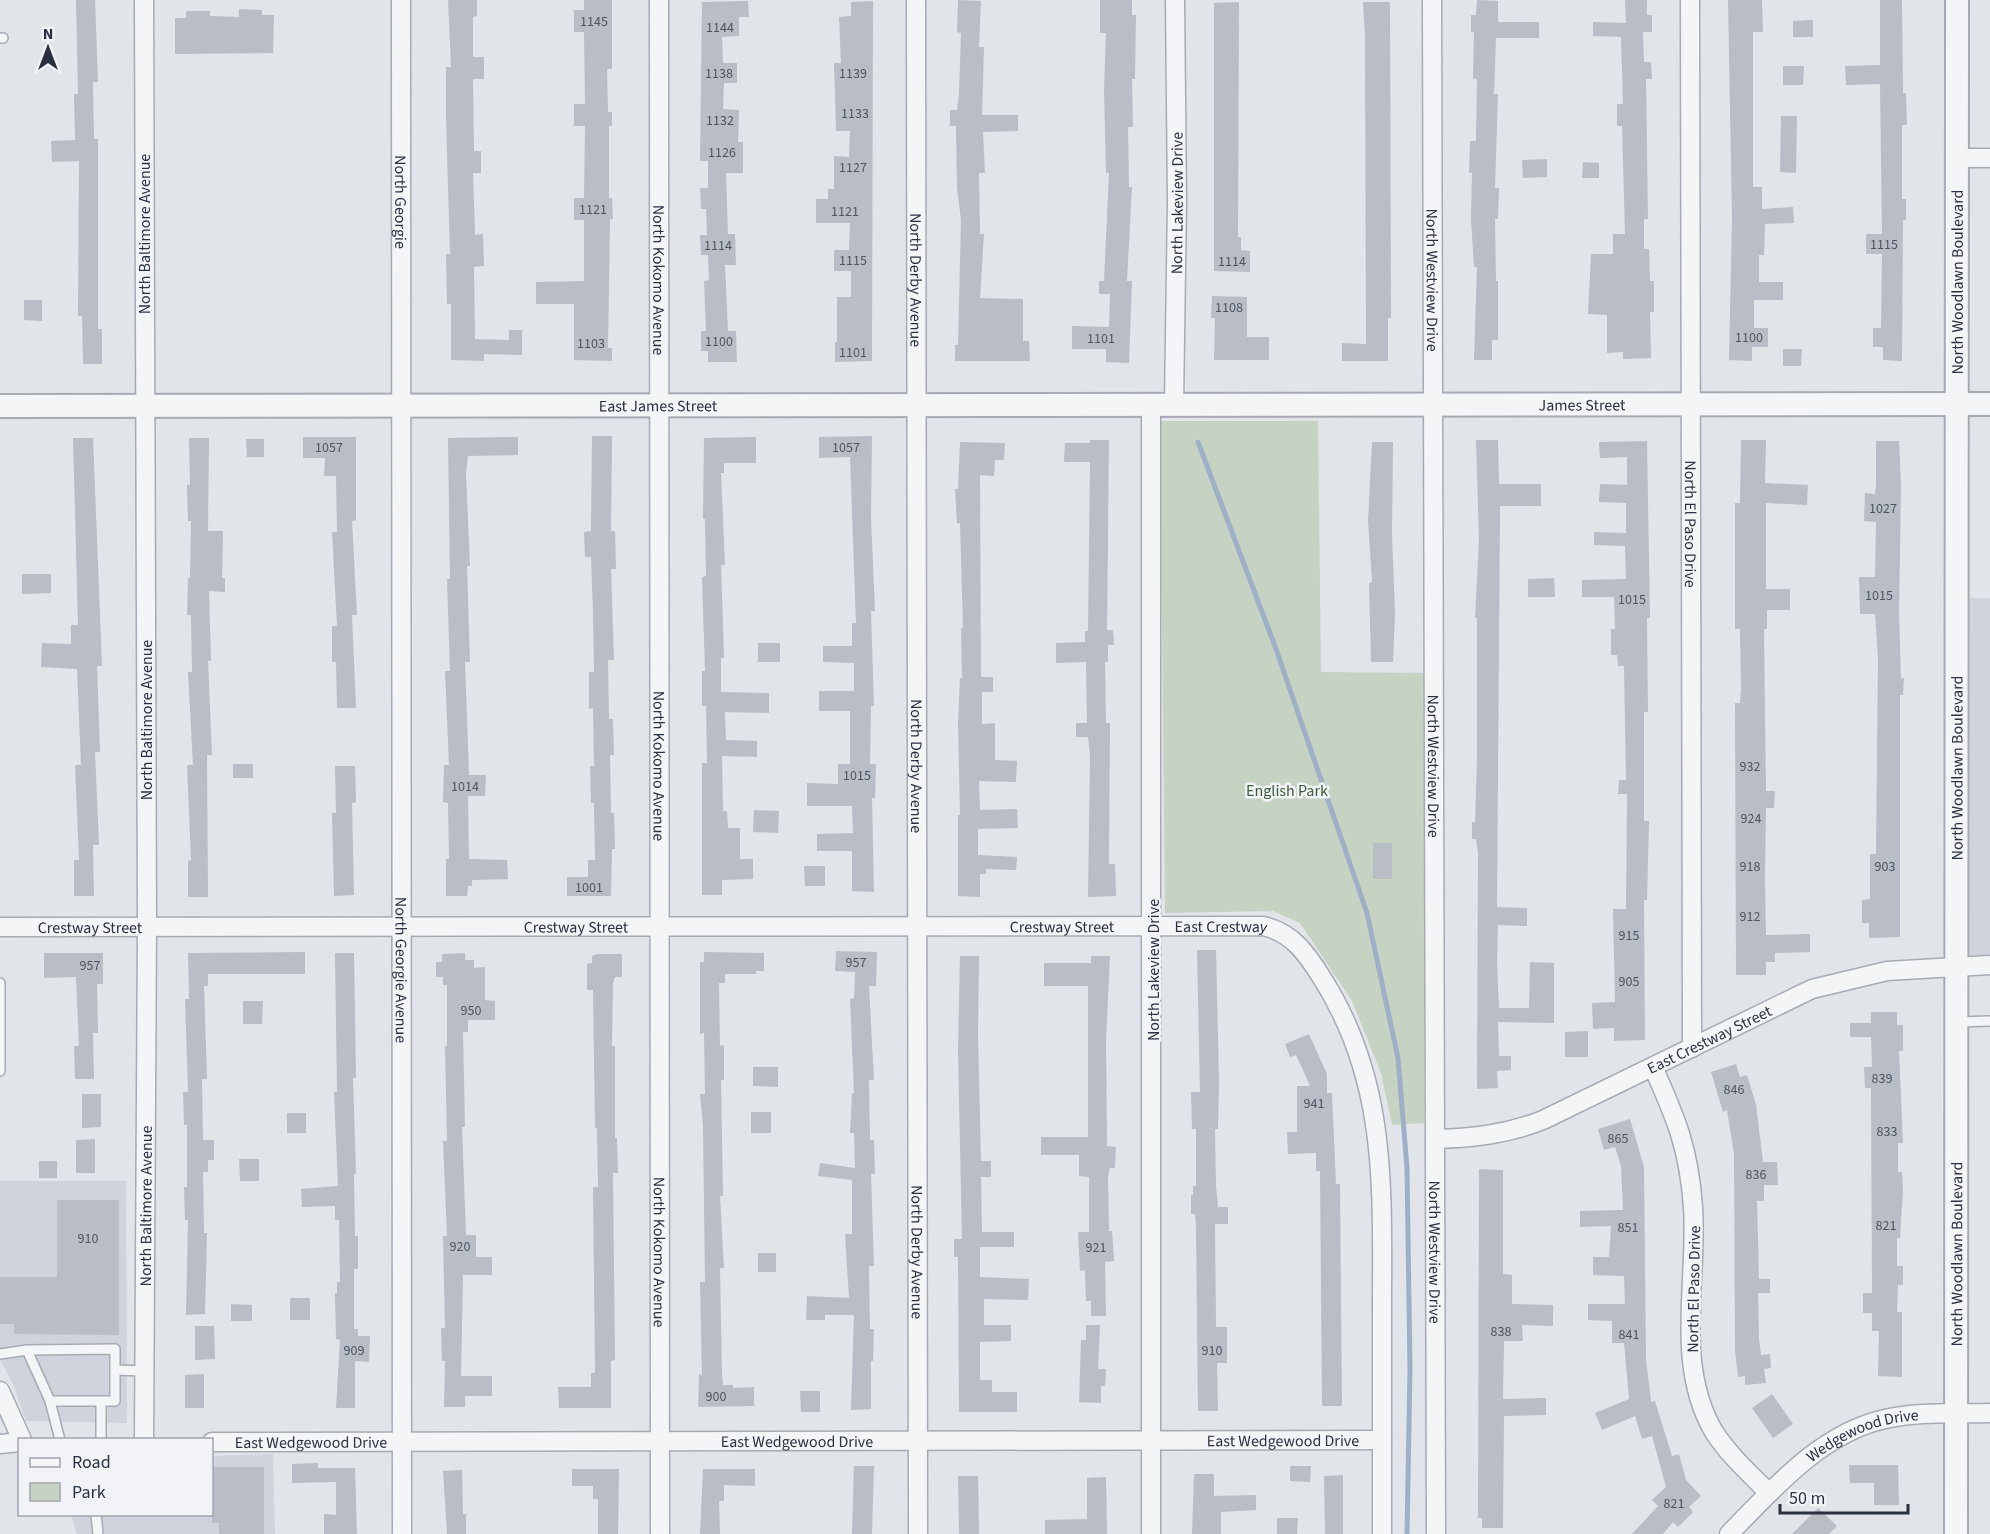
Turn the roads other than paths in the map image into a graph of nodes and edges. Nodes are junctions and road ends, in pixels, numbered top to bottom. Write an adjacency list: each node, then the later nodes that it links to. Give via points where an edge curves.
1 (144, 0): 18 (street, North Baltimore Avenue)
2 (401, 0): 19 (street, North Georgie)
3 (659, 0): 20 (street, North Kokomo Avenue)
4 (916, 0): 12 (street, North Derby Avenue)
5 (1175, 0): 14 (street, North Lakeview Drive)
6 (1432, 0): 21 (street, North Westview Drive)
7 (1690, 0): 15 (street, North El Paso Drive)
8 (1957, 0): 9 (street, North Woodlawn Boulevard)
9 (1956, 158): 10 (street); 16 (street, North Woodlawn Boulevard)
10 (1990, 158)
11 (1990, 404): 16 (street, James Street)
12 (917, 405): 13 (street, East James Street); 20 (street, East James Street); 25 (street, North Derby Avenue)
13 (1151, 405): 14 (street, East James Street); 26 (street, North Lakeview Drive)
14 (1174, 405): 21 (street, James Street)
15 (1692, 405): 16 (street, James Street); 21 (street, James Street); 33 (street, North El Paso Drive)
16 (1956, 405): 29 (street, North Woodlawn Boulevard)
17 (0, 406): 18 (street, East James Street)
18 (144, 406): 19 (street, East James Street); 22 (street, North Baltimore Avenue)
19 (402, 406): 20 (street, East James Street); 23 (street, North Georgie Avenue)
20 (660, 406): 24 (street, North Kokomo Avenue)
21 (1432, 406): 36 (street, North Westview Drive)
22 (147, 926): 23 (street, Crestway Street); 27 (street, Crestway Street); 40 (street, North Baltimore Avenue)
23 (403, 926): 24 (street, Crestway Street); 56 (street, North Georgie Avenue)
24 (661, 926): 25 (street, Crestway Street); 54 (street, North Kokomo Avenue)
25 (919, 926): 26 (street, Crestway Street); 50 (street, North Derby Avenue)
26 (1153, 926): 51 (street, North Lakeview Drive); 52 (street, East Crestway, via 1276,928 1299,945 1340,1005 1359,1050 1377,1125 1383,1203)
27 (0, 927)
28 (1990, 965): 29 (street, East Crestway Street)
29 (1954, 966): 32 (street, North Woodlawn Boulevard); 33 (street, East Crestway Street, via 1887,971 1812,989)
30 (0, 983): 35 (lane)
31 (1990, 1021): 32 (lane)
32 (1954, 1022): 45 (street, North Woodlawn Boulevard, via 1958,1209)
33 (1692, 1048): 34 (street, East Crestway Street)
34 (1653, 1067): 36 (street, East Crestway Street, via 1526,1127 1470,1138); 58 (street, North El Paso Drive, via 1680,1128 1691,1178 1695,1382 1721,1441)
35 (0, 1071)
36 (1436, 1139): 66 (street, North Westview Drive)
37 (27, 1350): 38 (lane); 39 (lane, via 115,1348); 42 (lane)
38 (0, 1354)
39 (115, 1370): 40 (lane); 43 (lane, via 115,1401)
40 (144, 1371): 49 (street, North Baltimore Avenue)
41 (0, 1391): 46 (street)
42 (50, 1401): 43 (lane); 47 (lane)
43 (101, 1401): 48 (lane)
44 (1990, 1413): 45 (street, Wedgewood Drive)
45 (1956, 1414): 58 (street, Wedgewood Drive, via 1887,1418 1858,1427 1829,1442); 68 (street, North Woodlawn Boulevard)
46 (20, 1438)
47 (59, 1438)
48 (101, 1438)
49 (144, 1438)
50 (918, 1440): 51 (street, East Wedgewood Drive); 54 (street, East Wedgewood Drive); 63 (street, North Derby Avenue)
51 (1152, 1440): 52 (street, East Wedgewood Drive); 64 (street, North Lakeview Drive)
52 (1382, 1440): 65 (street)
53 (18, 1441): 57 (street)
54 (660, 1441): 56 (street, East Wedgewood Drive); 62 (street, North Kokomo Avenue)
55 (213, 1442): 56 (street, East Wedgewood Drive)
56 (402, 1442): 61 (street, North Georgie Avenue)
57 (0, 1444)
58 (1769, 1493): 67 (street, Wedgewood Drive)
59 (96, 1516): 60 (lane)
60 (98, 1534)
61 (402, 1534)
62 (660, 1534)
63 (918, 1534)
64 (1151, 1534)
65 (1382, 1534)
66 (1436, 1534)
67 (1729, 1534)
68 (1956, 1534)

